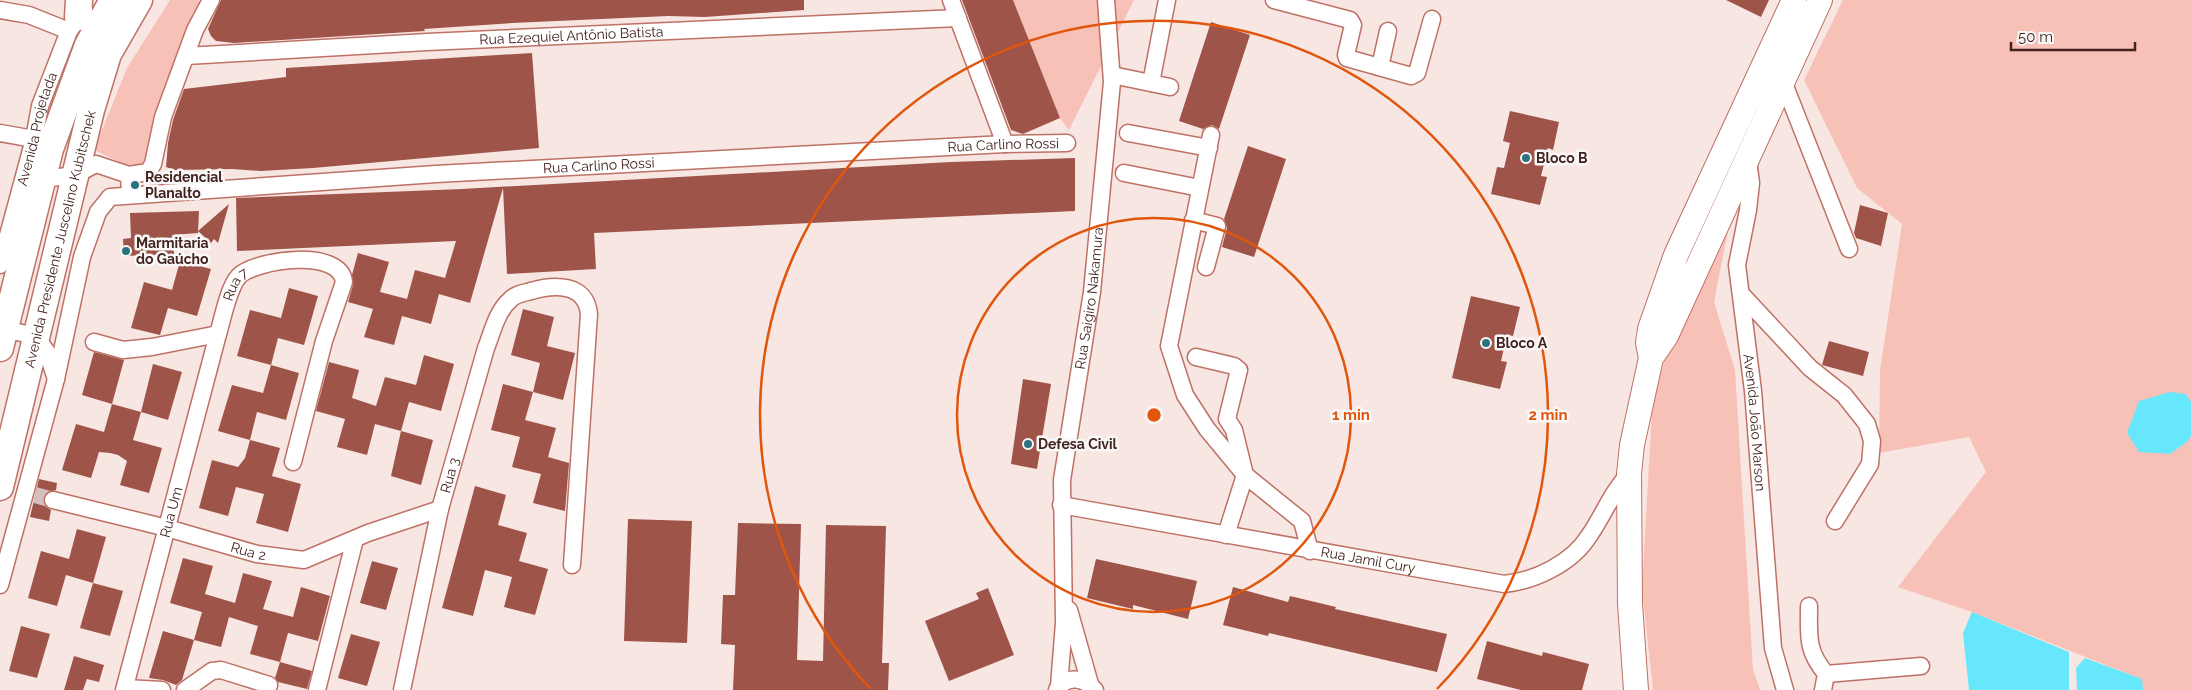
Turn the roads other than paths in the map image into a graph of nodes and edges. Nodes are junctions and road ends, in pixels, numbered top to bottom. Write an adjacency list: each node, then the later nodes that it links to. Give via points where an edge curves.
1 (113, 0): 32 (main road, Avenida Presidente Juscelino Kubitschek, via 88,44 50,149)
2 (139, 0): 31 (main road, Avenida Presidente Juscelino Kubitschek, via 108,54)
3 (211, 0): 16 (street)
4 (951, 0): 13 (street)
5 (1106, 0): 17 (street, Rua Saigiro Nakamura)
6 (1118, 0): 17 (street)
7 (1167, 0): 21 (street)
8 (1274, 0): 18 (street, via 1350,20 1353,24 1347,58)
9 (1794, 0): 45 (main road, via 1676,255 1650,329)
10 (1820, 0): 20 (main road)
11 (0, 10): 12 (street, via 29,16)
12 (79, 12): 25 (street, Avenida Projetada, via 40,106)
13 (958, 18): 16 (street, Rua Ezequiel Antônio Batista, via 437,41); 27 (street)
14 (1432, 20): 18 (street, via 1417,73 1412,76)
15 (1388, 31): 18 (street)
16 (186, 56): 30 (street, via 163,117 153,164 148,172)
17 (1111, 57): 19 (street, Rua Saigiro Nakamura)
18 (1380, 67)
19 (1112, 75): 21 (street); 52 (street, Rua Saigiro Nakamura, via 1092,292 1062,480)
20 (1783, 81): 28 (main road); 36 (street)
21 (1151, 83): 22 (street)
22 (1170, 87)
23 (0, 133): 25 (street)
24 (1128, 133): 33 (street, via 1210,142)
25 (34, 139): 32 (street, Avenida Projetada)
26 (1067, 143): 27 (street, Rua Carlino Rossi)
27 (1005, 144): 34 (street, Rua Carlino Rossi, via 436,174)
28 (1748, 156): 39 (street, Avenida João Marson, via 1751,183 1737,265); 45 (main road, via 1666,336)
29 (1124, 173): 33 (street)
30 (128, 174): 31 (street, via 96,164); 34 (street)
31 (75, 175): 32 (street); 42 (main road, Avenida Presidente Juscelino Kubitschek)
32 (33, 181): 37 (street, Avenida Projetada); 41 (main road, Avenida Presidente Juscelino Kubitschek)
33 (1200, 188): 35 (street)
34 (130, 195): 46 (street, Rua Carlino Rossi, via 110,196 98,212 82,257)
35 (1194, 220): 38 (street, via 1217,226); 49 (street, via 1169,346 1185,395)
36 (1849, 249)
37 (0, 266)
38 (1206, 267)
39 (1742, 296): 54 (street, via 1810,368 1844,395 1867,424 1872,442 1870,464); 74 (street, Avenida João Marson, via 1754,391 1773,648)
40 (218, 334): 43 (street, via 123,350); 47 (street, Rua 7, via 233,286 240,276 254,268 271,263 309,260 333,265 344,276); 55 (street, Rua Um)
41 (2, 335): 42 (street)
42 (35, 336): 46 (street, via 47,352); 50 (main road, Avenida Presidente Juscelino Kubitschek)
43 (94, 342)
44 (1196, 357): 49 (street, via 1239,370 1227,419 1234,430)
45 (1651, 358): 48 (main road)
46 (56, 378): 60 (street, via 30,495)
47 (293, 462)
48 (1629, 474): 58 (street, Rua Jamil Cury, via 1615,489 1582,546 1559,565 1516,583 1489,583); 73 (main road, via 1630,604)
49 (1244, 475): 56 (street); 58 (street, via 1302,521)
50 (0, 487)
51 (54, 500): 55 (street, Rua 2)
52 (1061, 505): 56 (street, Rua Jamil Cury); 61 (street, Rua Saigiro Nakamura)
53 (440, 509): 57 (street, Rua 2); 59 (street, Rua 3, via 486,348 509,300 546,287 571,289 579,293 588,307); 72 (street, Rua 3)
54 (1835, 521)
55 (168, 528): 57 (street, Rua 2, via 257,554 304,560); 68 (street, Rua Um)
56 (1226, 536): 58 (street, Rua Jamil Cury)
57 (355, 539): 71 (street)
58 (1310, 551)
59 (572, 565)
60 (0, 585)
61 (1065, 595): 66 (street, Rua Saigiro Nakamura); 67 (street, Rua Saigiro Nakamura)
62 (1809, 606): 64 (street, via 1811,650)
63 (1921, 666): 64 (street)
64 (1825, 682)
65 (269, 685): 70 (street, via 221,670 212,671)
66 (1093, 687): 67 (street, via 1083,680 1074,679)
67 (1058, 688)
68 (125, 689): 69 (street)
69 (162, 690)
70 (186, 690)
71 (317, 690)
72 (402, 690)
73 (1636, 690)
74 (1784, 690)

